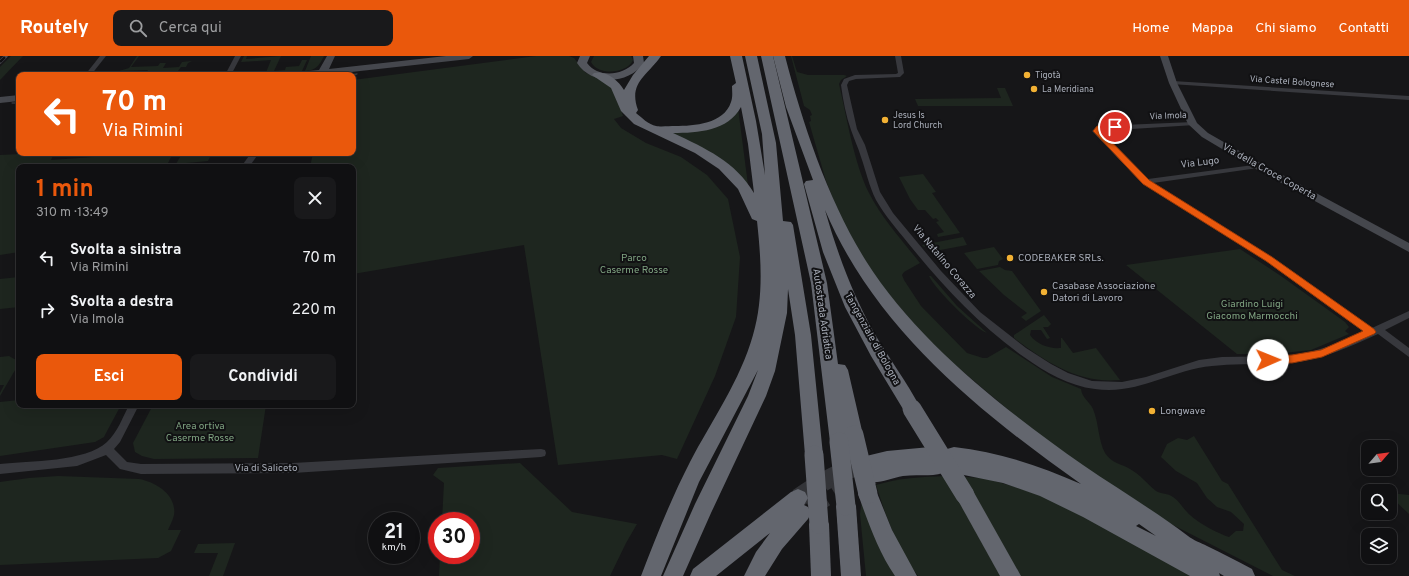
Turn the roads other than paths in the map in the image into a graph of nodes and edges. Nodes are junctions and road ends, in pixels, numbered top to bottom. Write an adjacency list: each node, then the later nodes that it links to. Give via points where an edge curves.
1 (103, 56): 15 (street)
2 (238, 56): 16 (street)
3 (331, 56): 17 (street)
4 (469, 56): 18 (street)
5 (655, 56): 27 (highway, via 629,92 628,98 633,113)
6 (751, 56): 28 (highway)
7 (766, 56): 37 (highway, Autostrada Adriatica, via 812,249)
8 (779, 56): 22 (highway, Tangenziale di Bologna)
9 (898, 56): 34 (street, Via Natalino Corazza, via 900,75 852,78 846,80 844,85 856,135 880,199 960,300 993,329 1050,369 1090,385 1130,386 1204,363 1308,357)
10 (640, 57): 14 (main road, via 637,67)
11 (581, 58): 19 (main road, via 587,70)
12 (1163, 58): 20 (street, Via della Croce Coperta)
13 (737, 60): 27 (highway, via 737,101 728,114 710,125 697,129 672,130); 32 (highway, via 756,157)
14 (633, 70): 19 (main road, via 620,75); 21 (highway, via 622,79)
15 (90, 72)
16 (230, 72)
17 (322, 72)
18 (337, 72)
19 (598, 75): 21 (highway, via 612,81)
20 (1173, 83): 24 (street, Via Castel Bolognese); 26 (street, Via della Croce Coperta)
21 (620, 92): 27 (highway, via 627,110)
22 (789, 97): 43 (highway, via 836,222 862,268 898,315 946,365 1014,425); 51 (highway, Tangenziale di Bologna, bridge, via 835,266 859,319)
23 (16, 98): 25 (street)
24 (1409, 98)
25 (0, 100)
26 (1193, 124): 29 (street, Via della Croce Coperta, via 1213,141); 30 (street, Via Imola, via 1096,129)
27 (646, 125): 32 (highway, via 710,155 739,180 757,215)
28 (768, 133): 45 (highway, via 781,276 779,313 766,371 757,396); 48 (highway, bridge, via 797,288 810,401 820,524)
29 (1258, 166): 30 (street, Via Lugo); 31 (street, Via della Croce Coperta)
30 (1146, 182): 34 (street, via 1269,259)
31 (1409, 248)
32 (769, 272): 44 (highway, via 762,335 752,366 675,511)
33 (1409, 314): 34 (street, Via Natalino Corazza)
34 (1374, 330): 35 (street)
35 (1409, 353)
36 (132, 408): 38 (street, via 116,439)
37 (847, 438): 49 (highway, bridge, via 846,506); 50 (highway, bridge, via 876,518)
38 (107, 449): 39 (street, Via di Saliceto, via 124,466 141,469 293,468); 41 (street, via 77,461)
39 (541, 453)
40 (933, 461): 42 (highway, via 903,468)
41 (0, 469)
42 (871, 469)
43 (1180, 541): 52 (highway, via 1079,492 1031,473 991,461 958,461 1045,489); 53 (highway)
44 (651, 576)
45 (673, 576)
46 (700, 576): 47 (highway, via 800,505 767,552)
47 (754, 576)
48 (821, 576)
49 (851, 576)
50 (907, 576)
51 (1011, 576)
52 (1210, 576)
53 (1245, 576)

